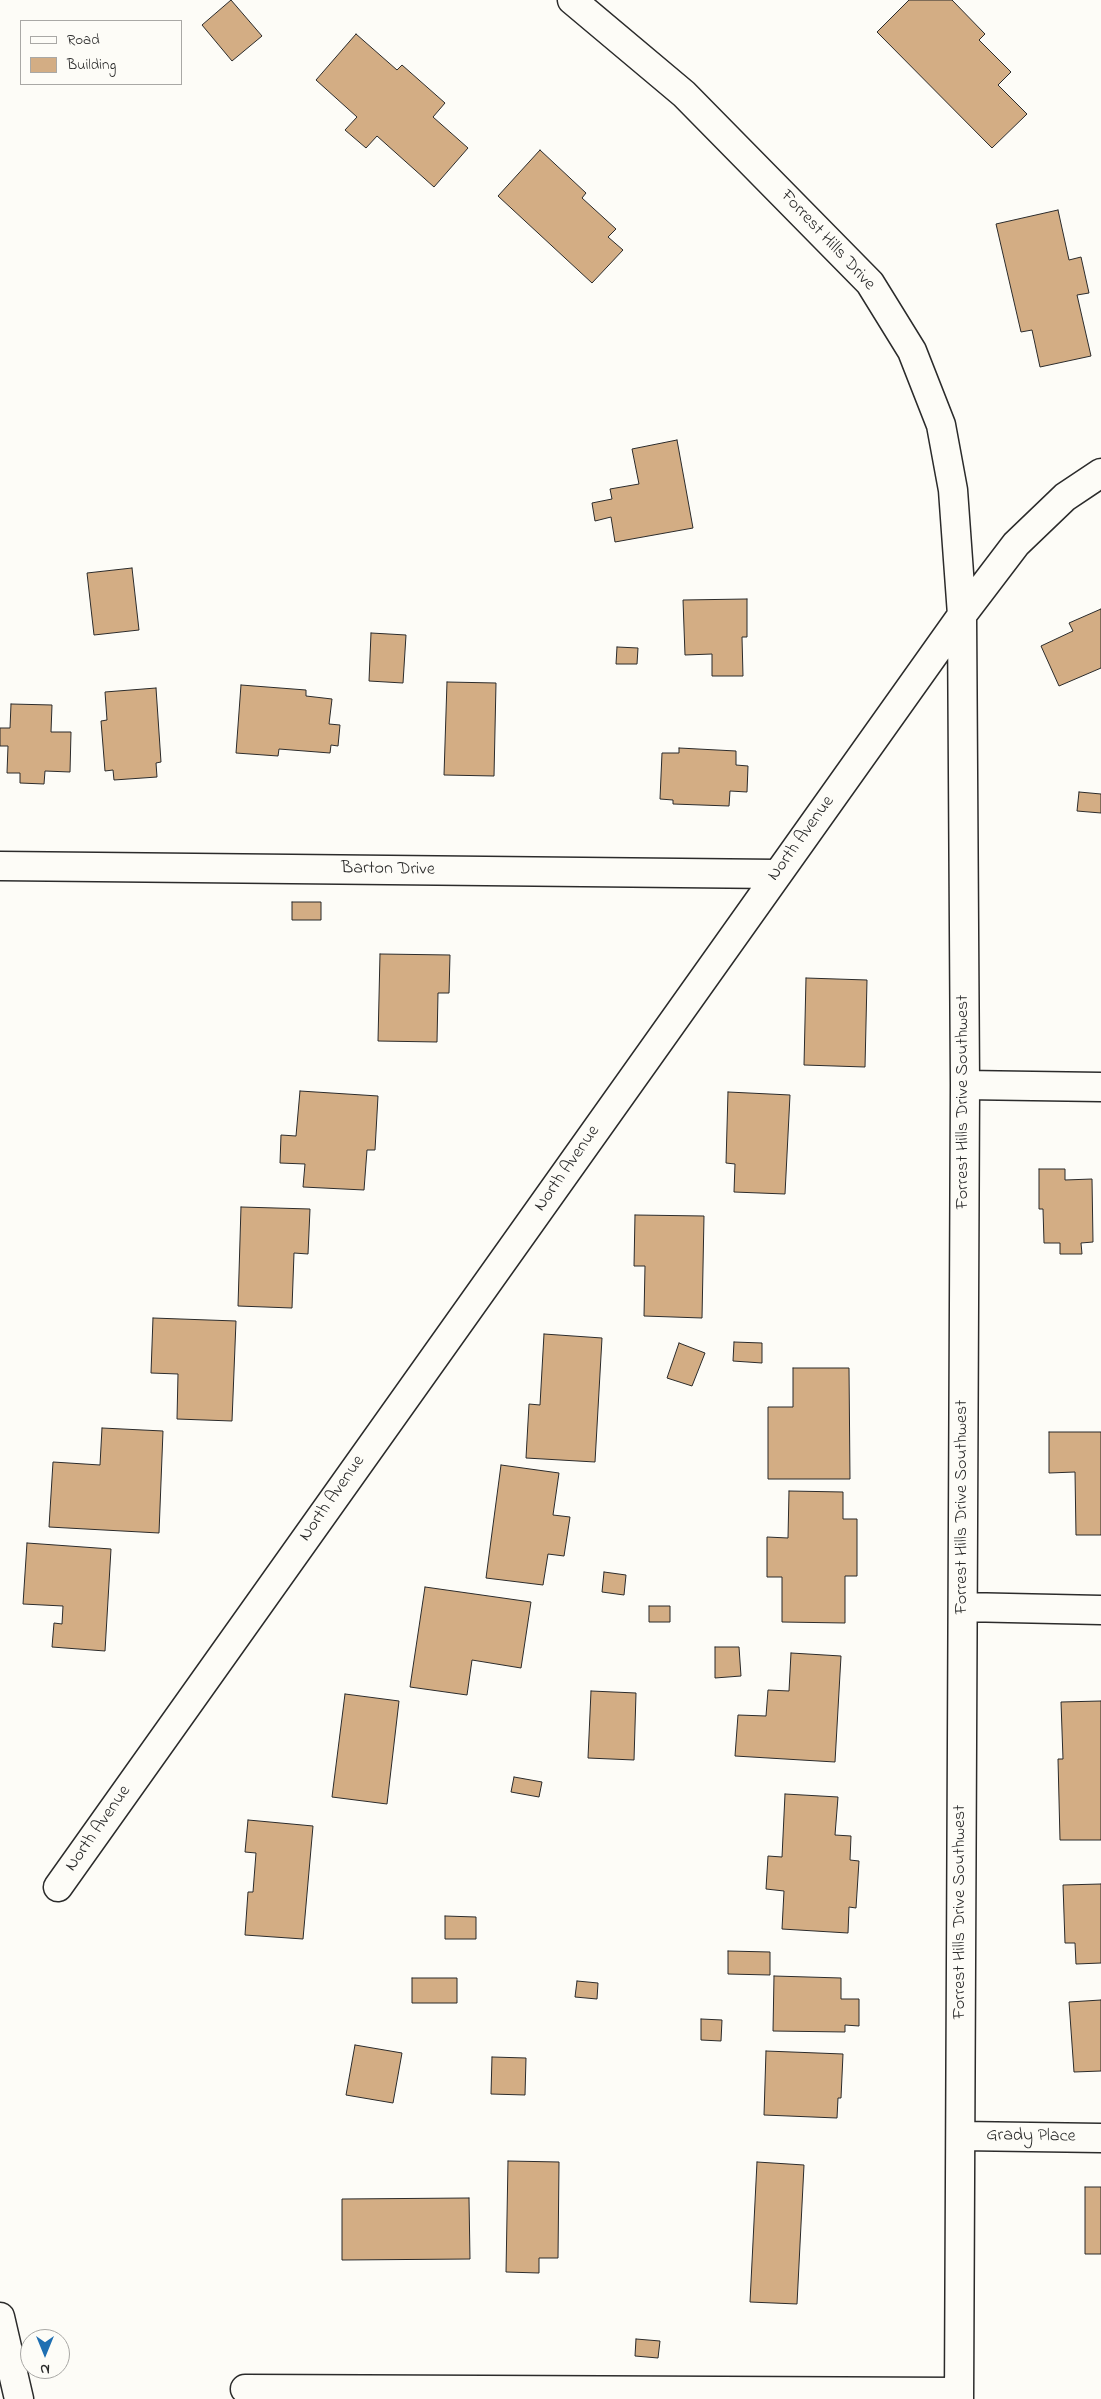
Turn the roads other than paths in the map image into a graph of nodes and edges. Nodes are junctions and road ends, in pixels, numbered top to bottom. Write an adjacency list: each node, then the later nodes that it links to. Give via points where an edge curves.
1 (572, 0): 3 (main road, Forrest Hills Drive, via 684,94 870,283 912,351 941,425 953,490)
2 (1101, 473): 3 (main road, North Avenue, via 1065,497 1016,544)
3 (962, 615): 5 (main road, North Avenue); 6 (main road, Forrest Hills Drive Southwest)
4 (0, 866): 5 (main road, Barton Drive)
5 (777, 874): 10 (main road, North Avenue)
6 (965, 1085): 7 (main road); 8 (main road, Forrest Hills Drive Southwest)
7 (1101, 1087)
8 (963, 1607): 9 (main road); 11 (main road, Forrest Hills Drive Southwest)
9 (1101, 1610)
10 (58, 1887)
11 (960, 2136): 12 (main road, Grady Place); 15 (main road, Forrest Hills Drive Southwest)
12 (1101, 2138)
13 (0, 2317): 16 (main road)
14 (244, 2389): 15 (main road)
15 (959, 2396)
16 (19, 2399)

